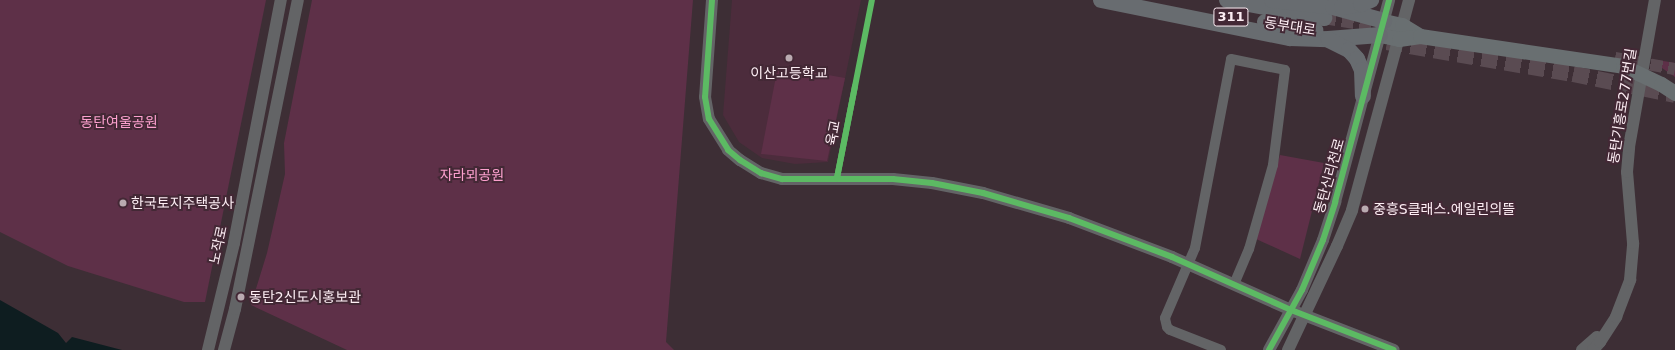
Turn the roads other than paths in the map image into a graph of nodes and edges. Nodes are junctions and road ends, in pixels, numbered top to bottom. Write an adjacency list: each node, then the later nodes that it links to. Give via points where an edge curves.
1 (281, 0): 23 (street, 노작로, via 234,243)
2 (298, 0): 24 (street, via 235,309)
3 (712, 0): 18 (street, via 705,97 709,119 728,150 761,173 782,179 894,179 983,193 1069,218)
4 (1101, 0): 12 (highway, via 1290,38)
5 (1139, 0): 12 (highway, 동부대로 / 311)
6 (1227, 0): 12 (highway, 동부대로 / 311)
7 (1272, 0): 12 (highway)
8 (1371, 0): 12 (highway)
9 (1389, 0): 13 (street, 동탄신리천로)
10 (1409, 0): 14 (street)
11 (1655, 0): 15 (street, 동탄기흥로277번길)
12 (1327, 24): 13 (highway); 13 (highway); 17 (highway, via 1357,59 1363,76)
13 (1382, 28): 14 (main road); 17 (street, 동탄신리천로)
14 (1401, 32): 15 (main road, via 1623,66); 21 (street, via 1352,210)
15 (1641, 74): 16 (main road); 22 (street, 동탄기흥로277번길, via 1627,172 1632,228 1630,280 1616,317)
16 (1675, 93)
17 (1363, 96): 20 (street, 동탄신리천로, via 1323,240)
18 (1188, 264): 19 (street); 19 (street, via 1195,248 1231,59 1285,70 1273,165 1249,250); 25 (street, via 1166,313 1165,323 1170,330)
19 (1234, 284): 20 (street)
20 (1291, 310): 21 (street); 26 (street, 동탄신리천로)
21 (1305, 315): 27 (street); 28 (street)
22 (1606, 330): 29 (street, 동탄기흥로277번길); 30 (street, 동탄기흥로277번길)
23 (208, 350)
24 (224, 350)
25 (1221, 350)
26 (1269, 350)
27 (1288, 350)
28 (1394, 350)
29 (1582, 350)
30 (1593, 350)

